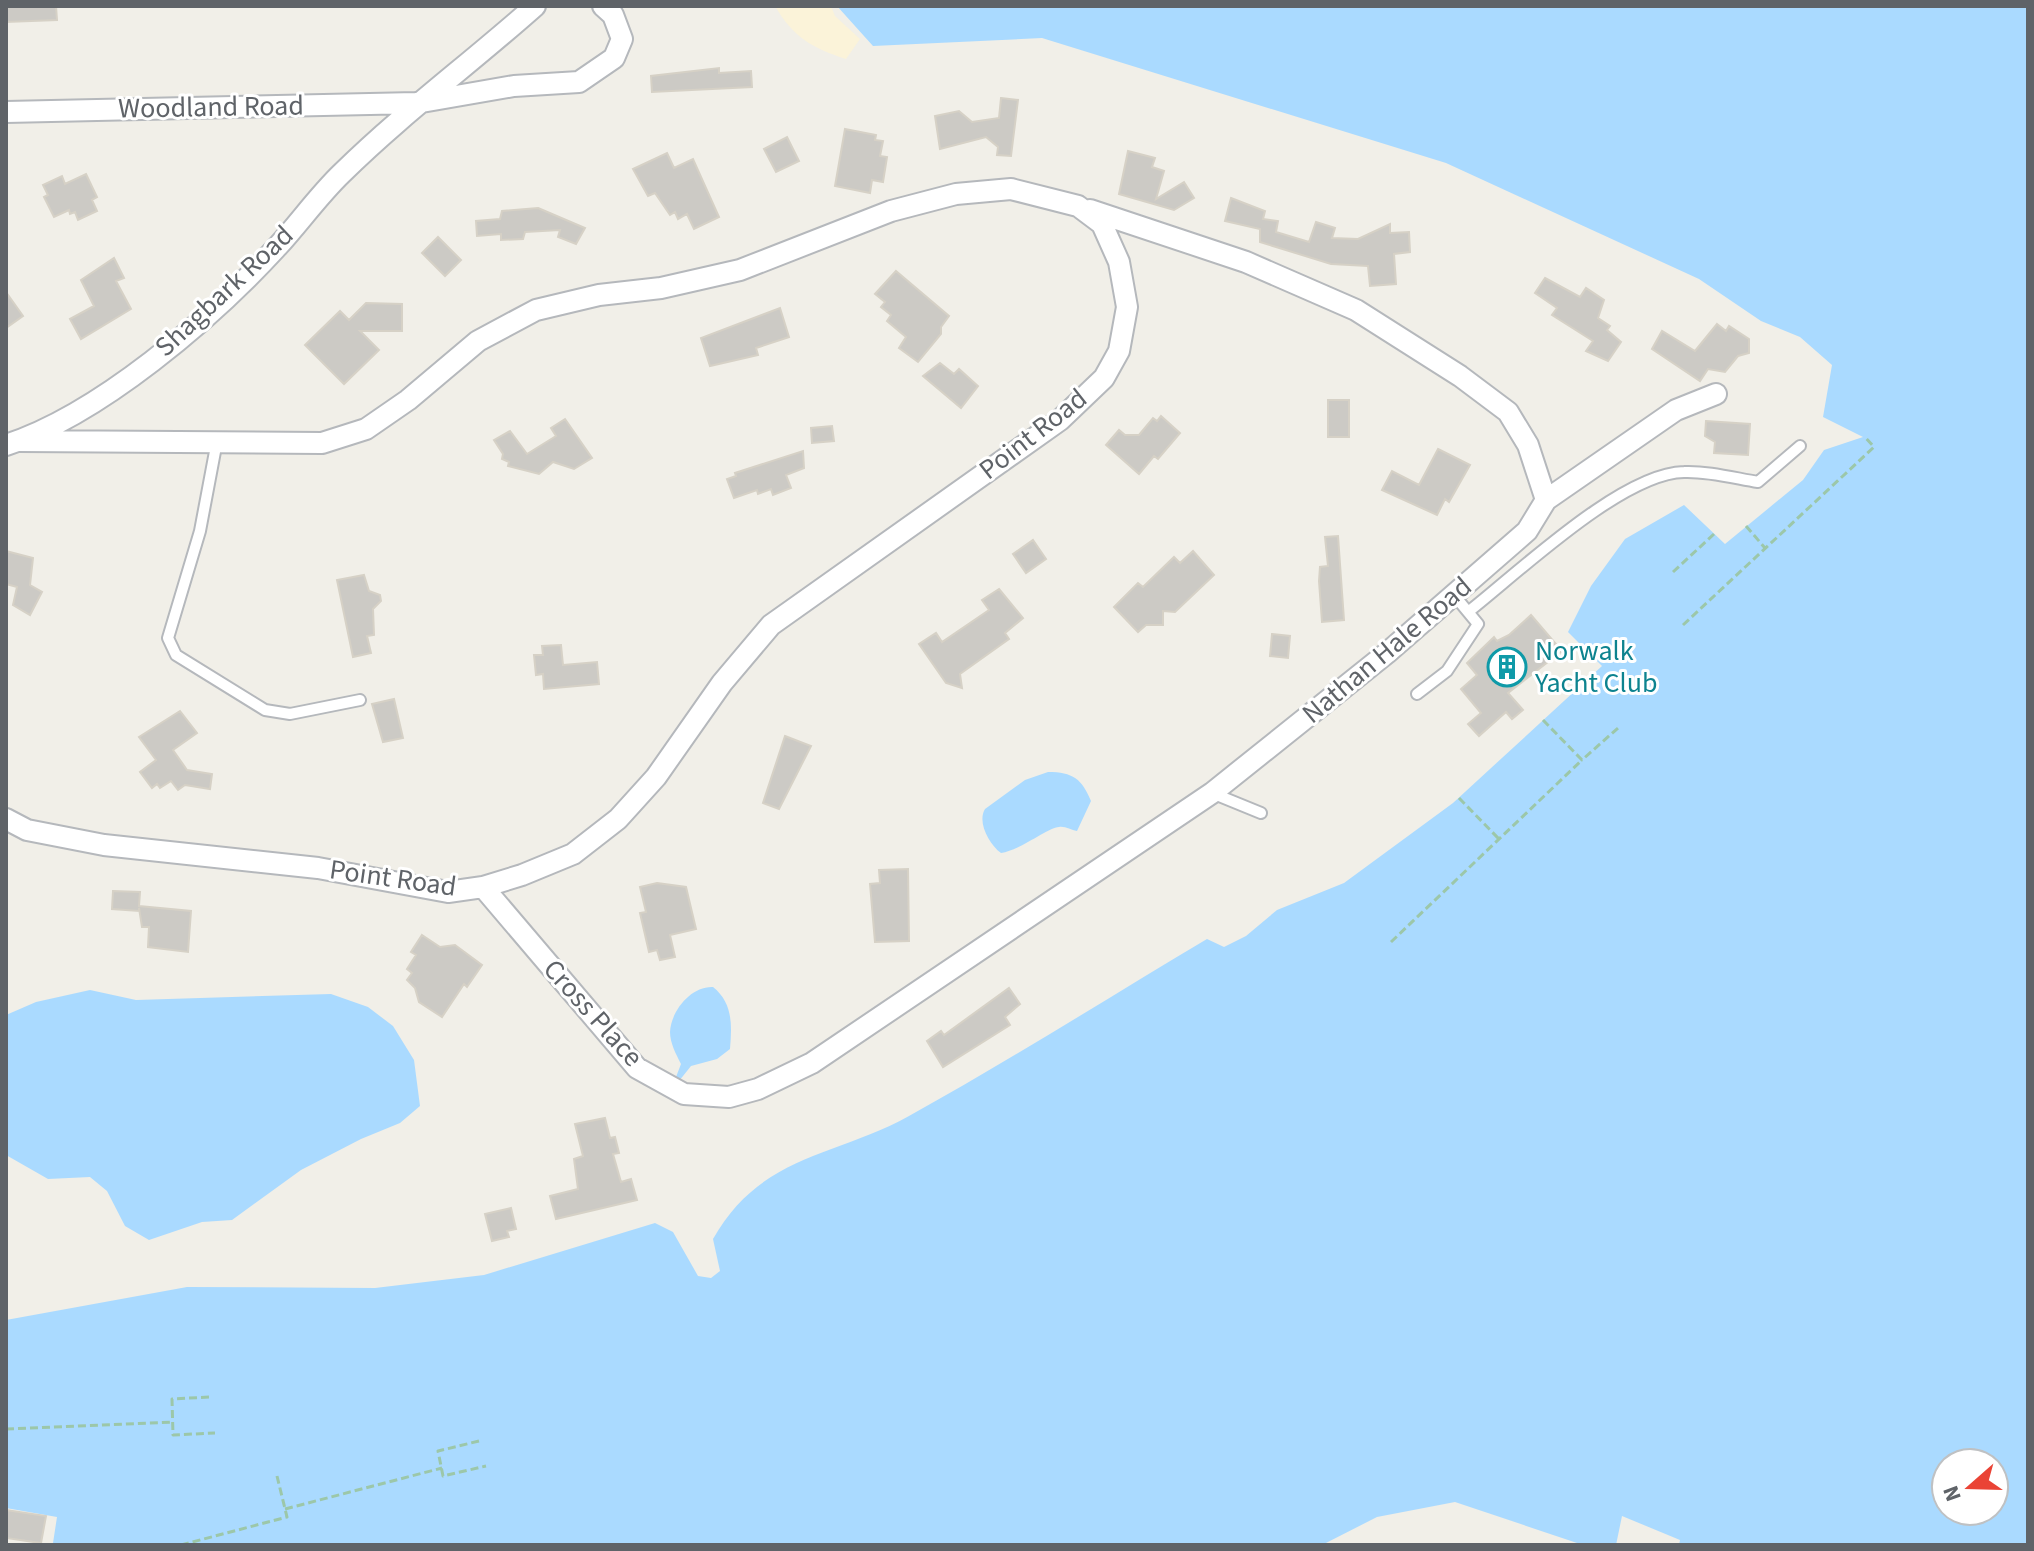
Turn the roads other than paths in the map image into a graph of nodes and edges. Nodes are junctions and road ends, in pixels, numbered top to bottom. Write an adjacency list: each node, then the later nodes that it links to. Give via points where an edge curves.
1 (535, 6): 3 (street, Shagbark Road)
2 (603, 6): 3 (street, via 613,15 622,39 614,58 579,82 514,86)
3 (416, 103): 4 (street, Woodland Road); 8 (street, Shagbark Road, via 205,315 105,394)
4 (6, 112)
5 (1078, 206): 7 (street, Point Road, via 1011,189 956,194 891,211 740,270 536,310 478,341 366,429 322,443); 10 (street, via 1246,262 1356,310 1508,412 1528,445); 18 (street, Point Road, via 1102,224 1119,262 1127,307 1119,351 1104,378 1060,420 771,625 618,819 573,854)
6 (1716, 394): 10 (street, via 1676,410)
7 (217, 441): 8 (street, Point Road); 14 (lane, via 169,646 265,710 290,714)
8 (13, 443)
9 (1800, 446): 12 (lane, via 1758,482 1684,472 1658,476 1620,494)
10 (1546, 500): 11 (street, Nathan Hale Road, via 1527,531)
11 (1454, 595): 12 (lane); 15 (street, Nathan Hale Road)
12 (1468, 612): 13 (lane, via 1478,624 1447,671)
13 (1417, 694)
14 (360, 700)
15 (1212, 793): 16 (lane); 19 (street, Nathan Hale Road, via 812,1063)
16 (1261, 813)
17 (6, 819): 18 (street, Point Road, via 27,830 104,845 318,868 448,892)
18 (483, 887): 19 (street, Cross Place, via 637,1068 684,1094)
19 (729, 1097)

